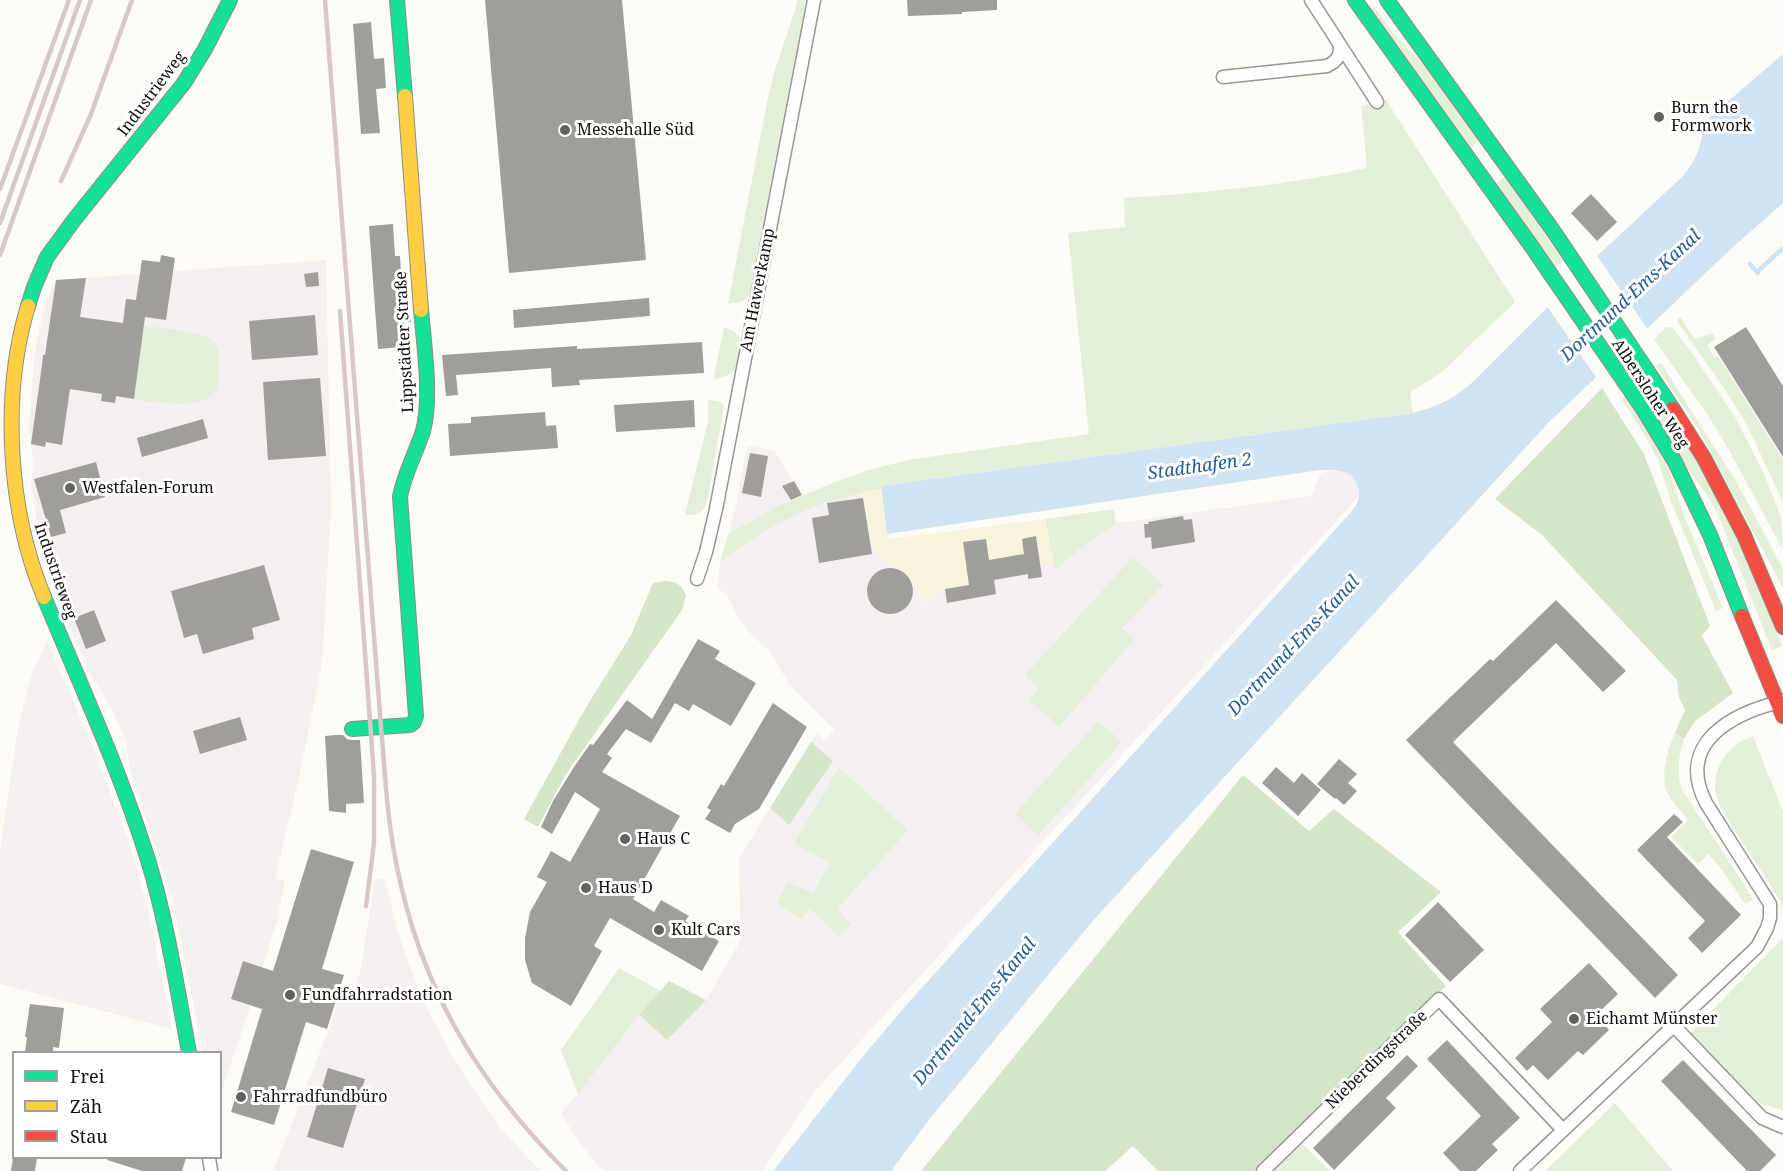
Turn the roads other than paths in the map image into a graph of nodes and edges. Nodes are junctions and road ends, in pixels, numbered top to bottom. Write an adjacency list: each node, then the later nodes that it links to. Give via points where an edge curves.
1 (230, 0): 16 (street, Industrieweg, via 184,83 47,257 22,326 14,376 14,486 24,541 123,787 148,861 162,912)
2 (397, 0): 14 (street, Lippstädter Straße, via 427,393 427,417 400,497 416,716 410,725)
3 (814, 0): 10 (street, Am Hawerkamp, via 716,509)
4 (1311, 0): 7 (street)
5 (1355, 0): 12 (street, Albersloher Weg, via 1552,276 1675,462)
6 (1387, 0): 11 (street, Albersloher Weg, via 1571,258 1704,458 1744,535)
7 (1340, 45): 8 (street, via 1336,61 1326,66); 9 (street)
8 (1223, 77)
9 (1377, 102)
10 (697, 579)
11 (1783, 627)
12 (1780, 702): 13 (street, Albersloher Weg); 15 (street, via 1729,721 1707,740 1700,753 1700,792 1770,904 1770,918 1757,947)
13 (1783, 716)
14 (352, 729)
15 (1674, 1026): 17 (street, via 1762,1118); 18 (street)
16 (189, 1051)
17 (1783, 1127)
18 (1563, 1130): 19 (street, Nieberdingstraße, via 1439,999); 20 (street)
19 (1263, 1171)
20 (1520, 1171)

